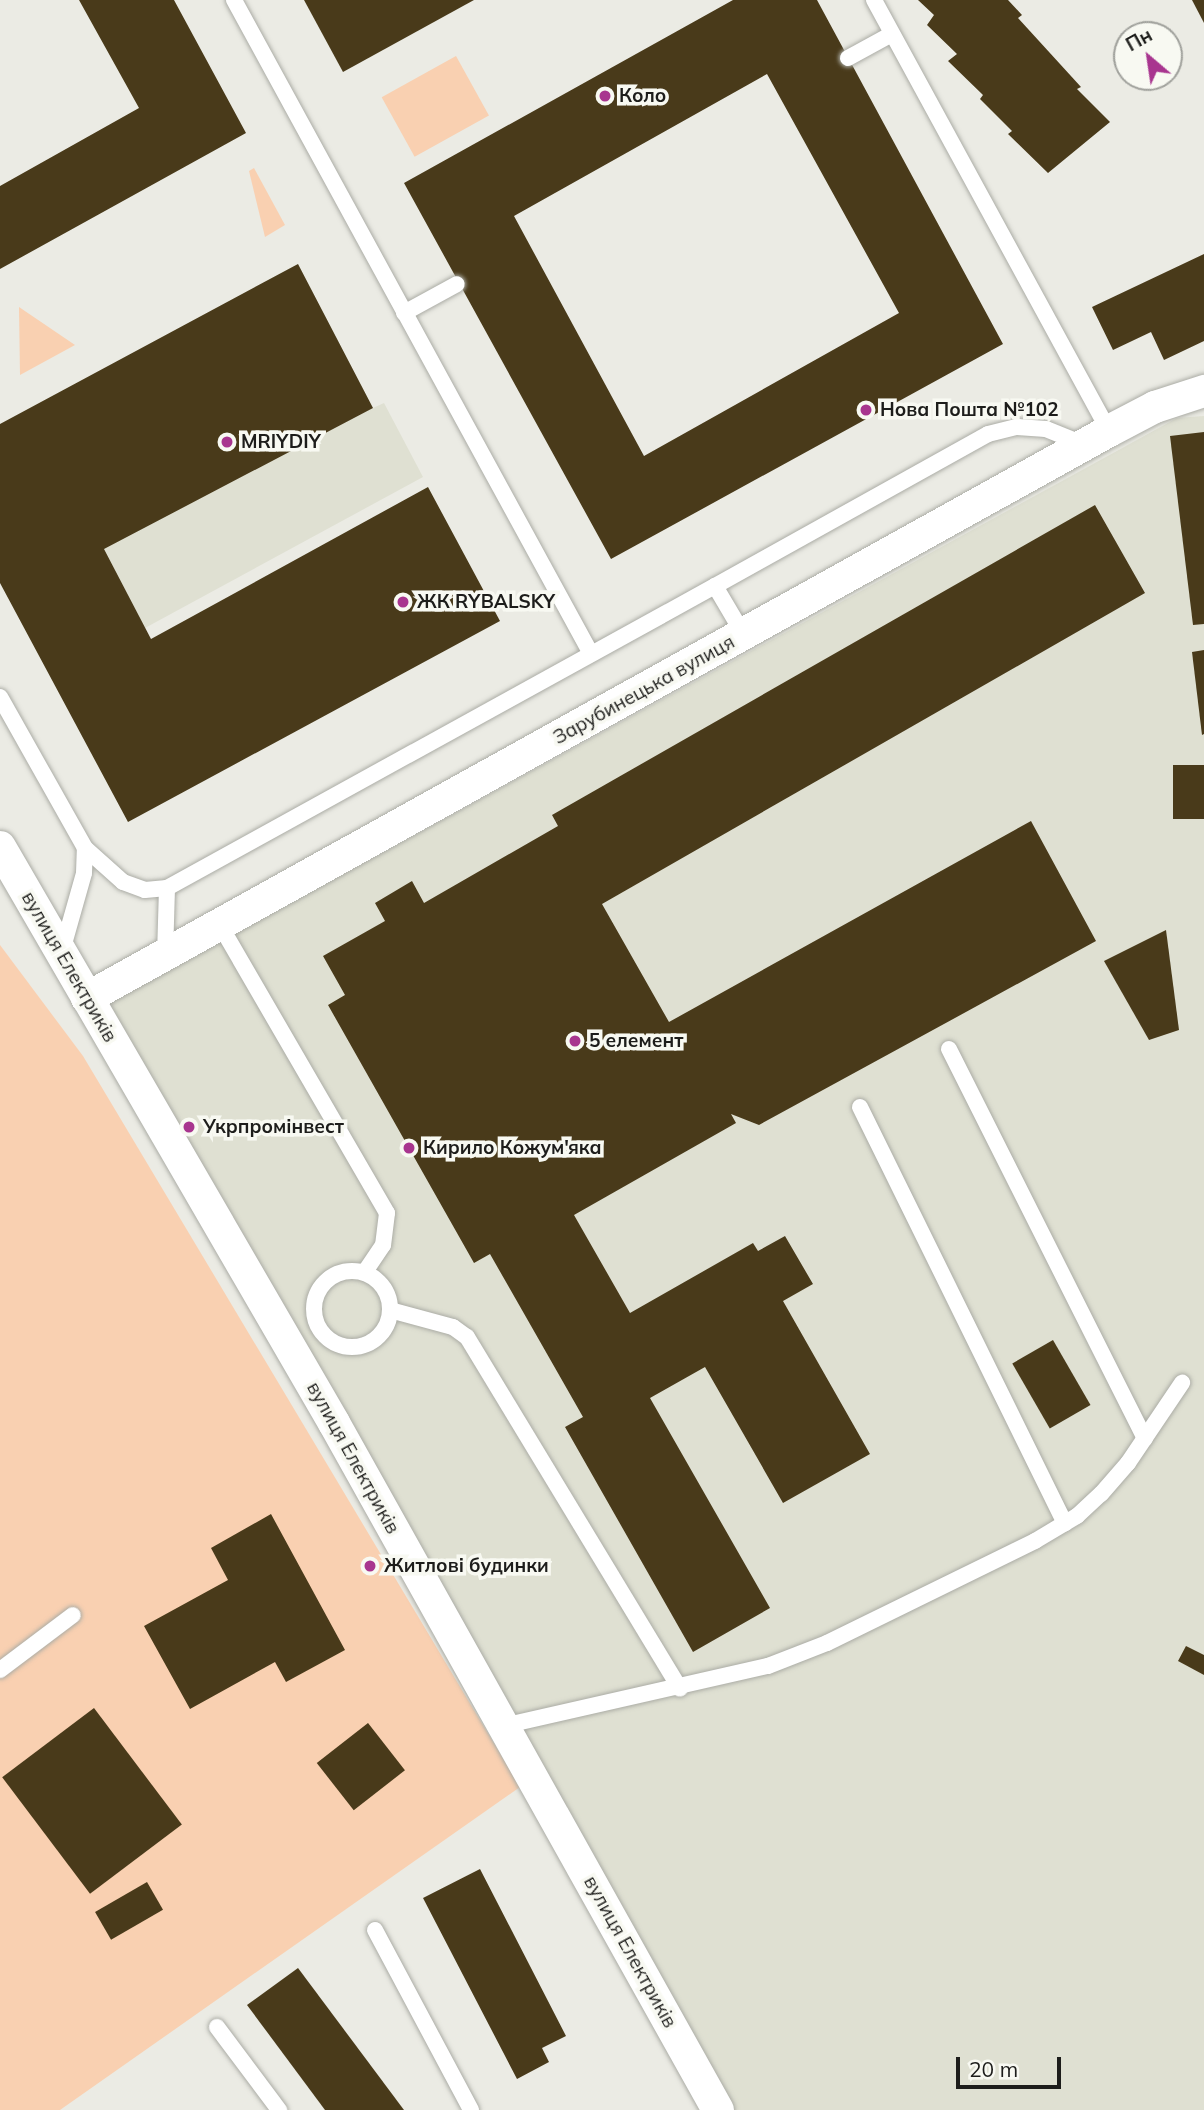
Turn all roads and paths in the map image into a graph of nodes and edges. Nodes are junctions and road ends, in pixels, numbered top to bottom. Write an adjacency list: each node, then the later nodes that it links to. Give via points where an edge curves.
1 (234, 0): 6 (lane)
2 (874, 0): 3 (lane)
3 (892, 34): 4 (lane); 8 (lane)
4 (848, 58)
5 (457, 284): 6 (lane)
6 (404, 313): 11 (lane)
7 (1204, 391): 8 (street, Зарубинецька вулиця, via 1155,407)
8 (1097, 438): 9 (lane, via 1017,427 988,435); 10 (street, Зарубинецька вулиця)
9 (715, 586): 10 (lane); 11 (lane)
10 (744, 635): 16 (street, Зарубинецька вулиця)
11 (590, 652): 15 (lane)
12 (0, 697): 14 (lane)
13 (0, 847): 17 (street, вулиця Електриків)
14 (85, 848): 15 (lane, via 123,881 145,890); 17 (lane, via 84,873)
15 (167, 888): 18 (lane)
16 (220, 925): 18 (street, Зарубинецька вулиця); 22 (lane, via 387,1213 383,1245)
17 (61, 953): 19 (street, вулиця Електриків)
18 (165, 955): 19 (street, Зарубинецька вулиця)
19 (88, 998): 25 (street, вулиця Електриків)
20 (949, 1049): 27 (lane)
21 (860, 1107): 28 (lane)
22 (365, 1272): 23 (lane, via 388,1294); 24 (lane, via 349,1270 321,1284 314,1307)
23 (390, 1310): 24 (lane, via 386,1326 362,1346 346,1347); 31 (lane, via 453,1327 467,1337)
24 (319, 1330): 25 (lane)
25 (289, 1346): 32 (street, вулиця Електриків)
26 (1182, 1383): 27 (lane)
27 (1145, 1438): 28 (lane, via 1101,1494)
28 (1065, 1523): 31 (lane, via 827,1643 768,1666)
29 (74, 1615): 30 (lane)
30 (0, 1670)
31 (680, 1689): 32 (lane)
32 (503, 1726): 37 (street, вулиця Електриків)
33 (375, 1930): 36 (lane)
34 (217, 2027): 35 (lane)
35 (279, 2110)
36 (471, 2110)
37 (718, 2110)

